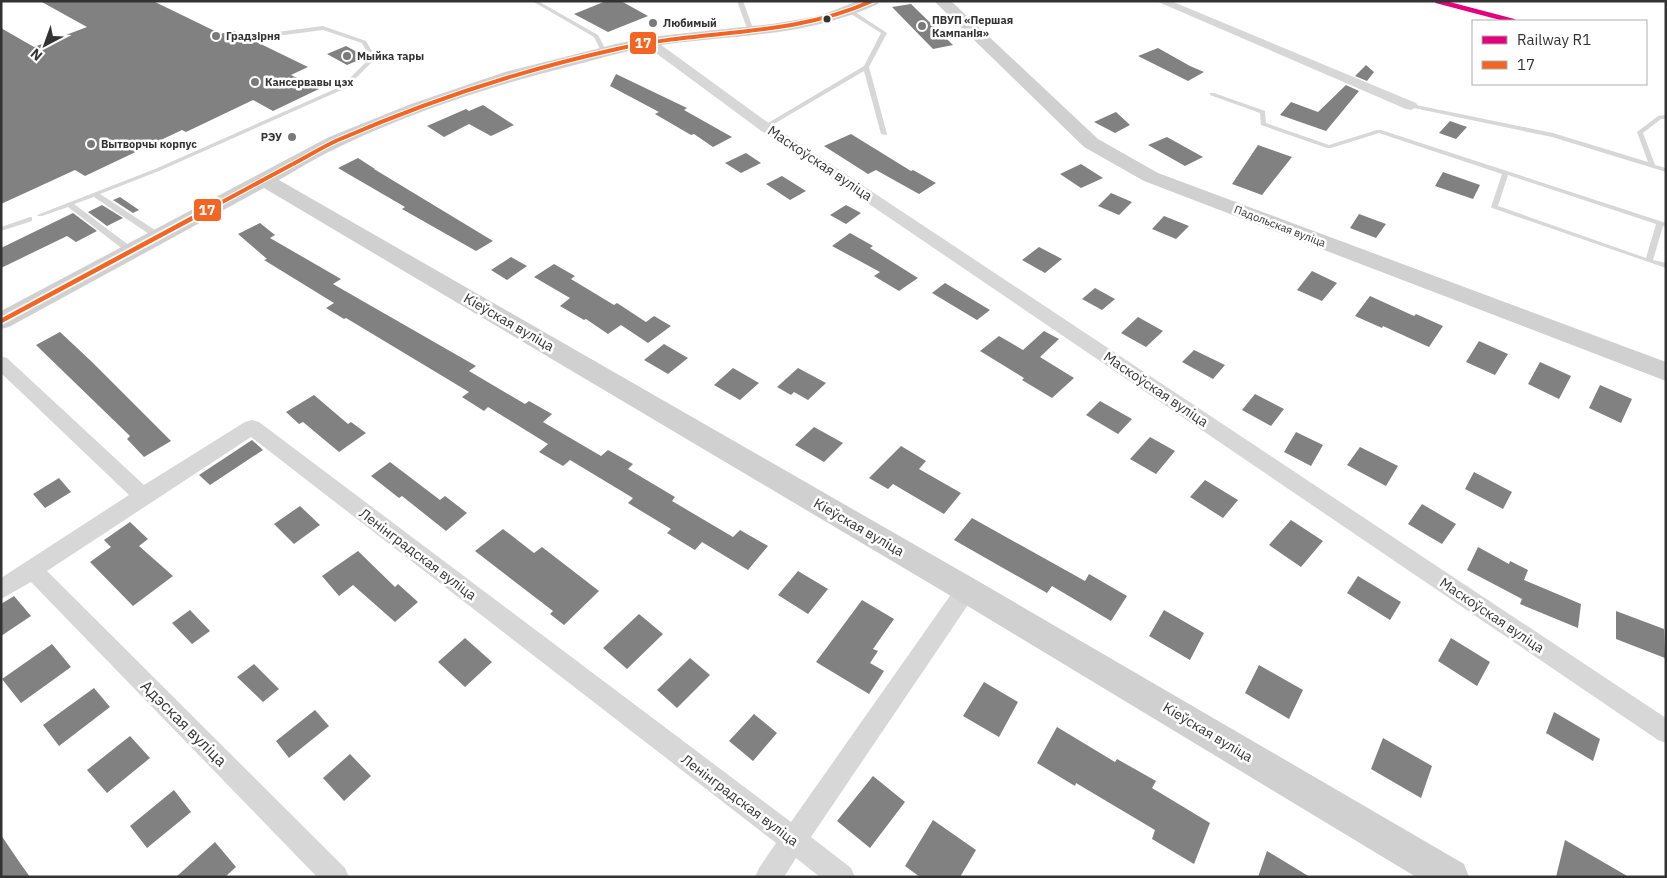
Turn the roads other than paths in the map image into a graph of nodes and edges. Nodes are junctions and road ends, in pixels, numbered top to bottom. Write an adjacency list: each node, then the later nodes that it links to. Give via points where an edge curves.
1 (534, 1): 10 (lane, via 596,36)
2 (740, 1): 7 (lane)
3 (872, 1): 6 (street)
4 (942, 1): 33 (street, Падольская вуліца, via 1091,143 1150,177)
5 (1161, 1): 13 (street)
6 (850, 11): 7 (street, via 822,20); 11 (lane, via 884,33)
7 (751, 30): 9 (street)
8 (254, 37): 21 (lane, via 323,28 364,42 373,58 344,87)
9 (649, 42): 10 (street); 15 (street, Маскоўская вуліца)
10 (604, 52): 20 (street, via 511,76 417,108 336,141)
11 (866, 67): 15 (lane); 16 (lane)
12 (1212, 94): 19 (lane, via 1263,112 1263,124 1329,147 1379,131)
13 (1411, 106): 17 (lane, via 1553,135)
14 (1666, 117): 17 (lane, via 1660,117 1640,132)
15 (765, 126): 38 (street, Маскоўская вуліца)
16 (884, 134)
17 (1652, 166): 18 (lane)
18 (1666, 170)
19 (1506, 172): 25 (lane); 29 (lane, via 1494,207)
20 (264, 179): 27 (street); 37 (street, Кіеўская вуліца)
21 (95, 194): 22 (lane); 27 (lane)
22 (69, 204): 23 (lane); 28 (lane)
23 (40, 215)
24 (30, 219): 26 (lane)
25 (1663, 224): 29 (lane)
26 (1, 229)
27 (158, 236): 28 (street)
28 (131, 251): 31 (street)
29 (1649, 261): 30 (lane)
30 (1666, 266)
31 (1, 321)
32 (1, 362): 34 (street)
33 (1666, 372)
34 (143, 496): 35 (street); 39 (street, Ленінградская вуліца, via 252,427)
35 (32, 569): 36 (street); 40 (street, Адэская вуліца)
36 (1, 590)
37 (967, 590): 39 (street); 43 (street, Кіеўская вуліца)
38 (1666, 732)
39 (794, 841): 41 (street); 42 (street, Ленінградская вуліца)
40 (336, 877)
41 (768, 877)
42 (842, 877)
43 (1452, 877)

